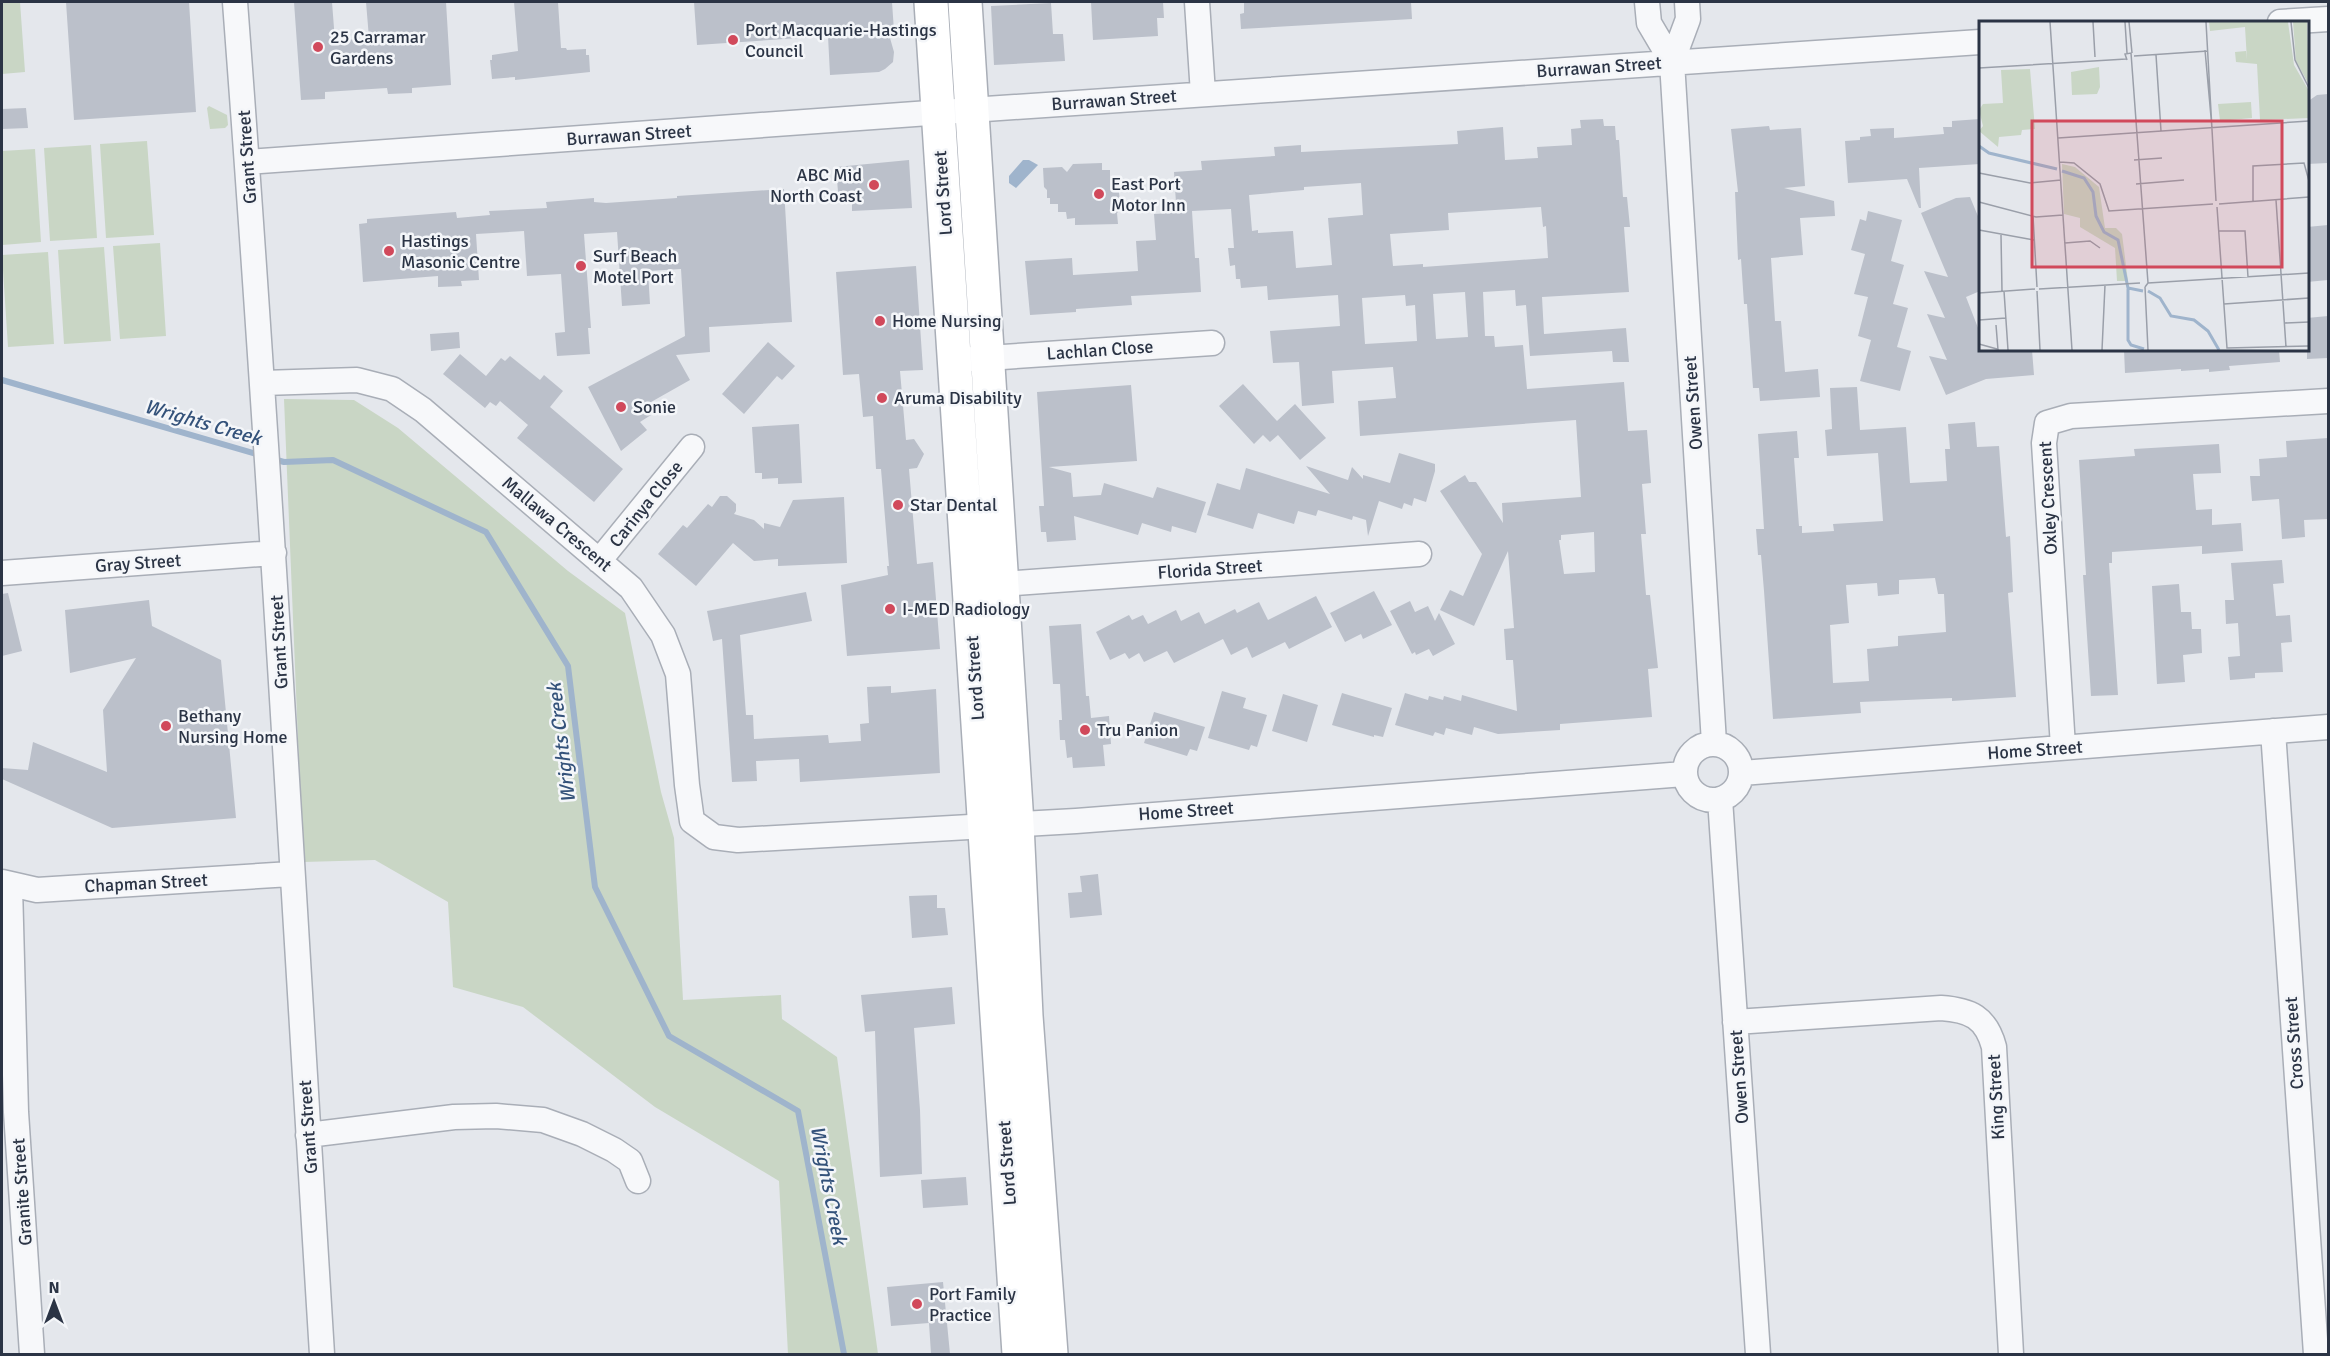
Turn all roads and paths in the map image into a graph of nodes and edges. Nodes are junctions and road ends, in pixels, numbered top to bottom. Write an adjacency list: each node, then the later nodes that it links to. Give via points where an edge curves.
1 (235, 2): 14 (street, Grant Street)
2 (931, 2): 13 (main road, Lord Street)
3 (964, 2): 12 (main road, Lord Street)
4 (1197, 2): 11 (street)
5 (1647, 2): 10 (street, Owen Street, via 1649,23)
6 (1687, 2): 10 (street, Owen Street, via 1688,19)
7 (2328, 19): 8 (street)
8 (2296, 21)
9 (1979, 42): 10 (street, Burrawan Street)
10 (1672, 62): 11 (street, Burrawan Street); 29 (street, Owen Street)
11 (1203, 94): 12 (street, Burrawan Street)
12 (971, 110): 13 (street, Burrawan Street); 16 (main road, Lord Street)
13 (938, 113): 14 (street, Burrawan Street); 17 (main road, Lord Street)
14 (247, 162): 18 (street, Grant Street)
15 (1212, 343): 16 (street, Lachlan Close)
16 (987, 358): 17 (street, Lachlan Close); 25 (main road, Lord Street)
17 (954, 360): 26 (main road, Lord Street)
18 (262, 383): 21 (street, Grant Street); 23 (street, Mallawa Crescent, via 357,380 392,389 423,410)
19 (2328, 400): 30 (street, Oxley Crescent, via 2071,416 2047,423 2044,443)
20 (692, 447): 23 (street, Carinya Close)
21 (274, 553): 24 (street, Gray Street); 36 (street, Grant Street)
22 (1419, 554): 25 (street, Florida Street)
23 (599, 561): 34 (street, Mallawa Crescent, via 631,588 663,635 678,674)
24 (2, 573)
25 (1002, 584): 26 (street, Florida Street); 35 (main road, Lord Street)
26 (969, 586): 35 (main road, Lord Street)
27 (2328, 727): 28 (street, Home Street)
28 (2272, 731): 30 (street, Home Street); 48 (street, Cross Street)
29 (1714, 743): 31 (street, via 1731,749); 32 (street, via 1704,744 1689,756)
30 (2062, 747): 31 (street, Home Street)
31 (1742, 772): 33 (street, via 1735,790)
32 (1684, 774): 33 (street, via 1692,792); 35 (street, Home Street)
33 (1720, 800): 38 (street, Owen Street)
34 (693, 821): 35 (street, Home Street, via 714,837 738,840)
35 (1001, 825): 44 (main road, Lord Street); 45 (main road, Lord Street, via 1026,1016)
36 (291, 874): 37 (street, Chapman Street, via 36,890); 40 (street, Grant Street)
37 (6, 884): 39 (street, Granite Street)
38 (1735, 1022): 46 (street, Owen Street); 47 (street, King Street, via 1941,1008 1967,1013 1986,1026 1994,1047)
39 (9, 1111): 42 (street, Granite Street)
40 (308, 1135): 41 (street, via 454,1117 543,1120 614,1150 630,1161); 43 (street, Grant Street)
41 (638, 1181)
42 (32, 1354)
43 (322, 1354)
44 (1019, 1354)
45 (1051, 1354)
46 (1758, 1354)
47 (2011, 1354)
48 (2316, 1354)

